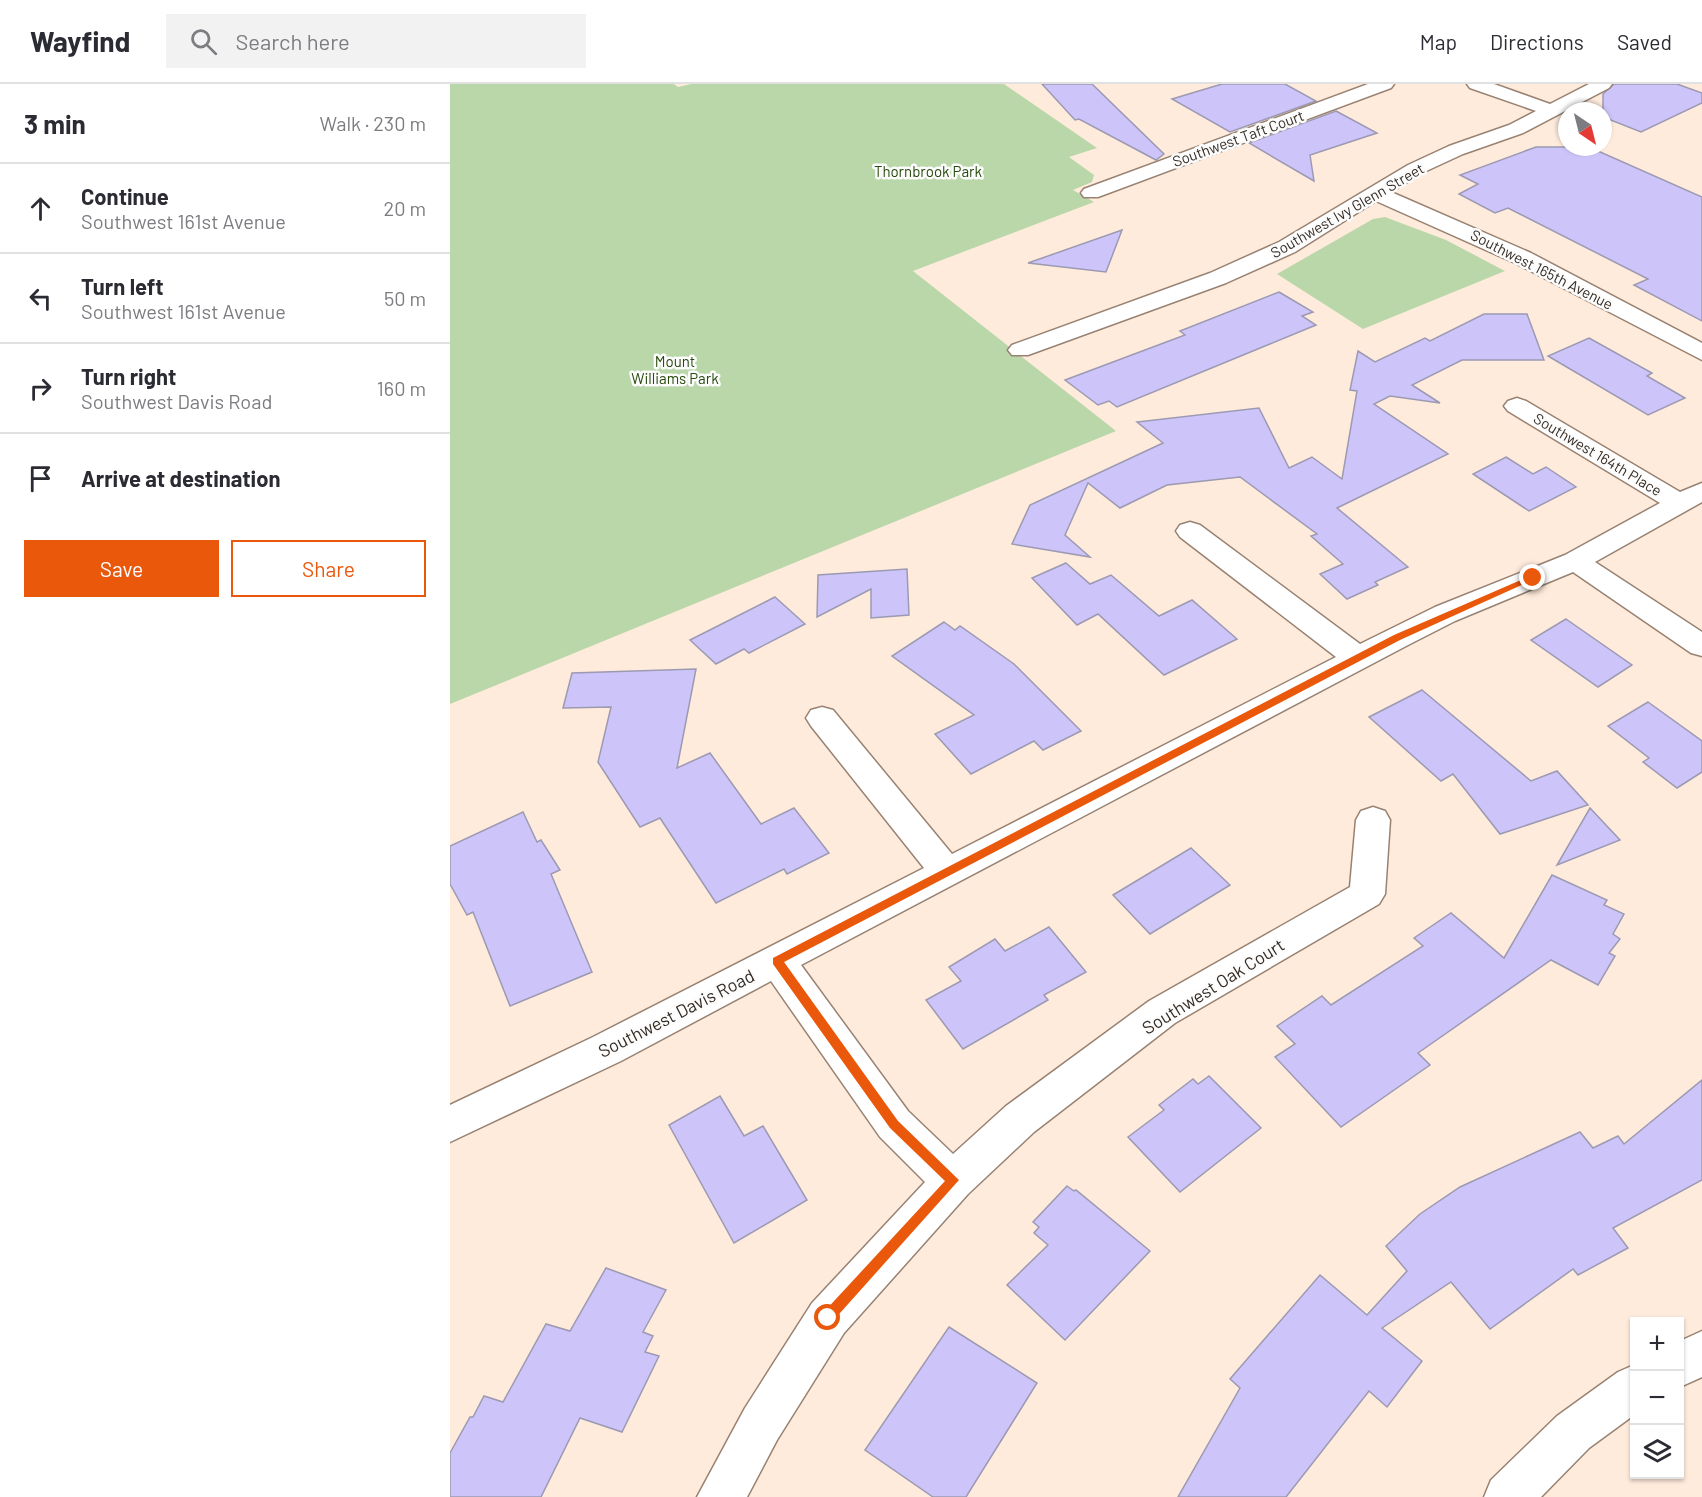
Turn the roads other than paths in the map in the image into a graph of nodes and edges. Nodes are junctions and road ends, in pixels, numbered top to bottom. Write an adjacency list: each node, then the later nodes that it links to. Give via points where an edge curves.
1 (1385, 84): 5 (street, Southwest Taft Court)
2 (1476, 84): 4 (street)
3 (1603, 84): 4 (street, Southwest Ivy Glenn Street)
4 (1552, 111): 6 (street, Southwest Ivy Glenn Street, via 1415,169)
5 (1091, 193)
6 (1377, 194): 7 (street, Southwest Ivy Glenn Street, via 1287,247 1218,278); 8 (street, Southwest 165th Avenue, via 1523,258)
7 (1020, 350)
8 (1702, 353)
9 (1517, 406): 10 (street, Southwest 164th Place)
10 (1691, 497): 12 (street, Southwest Davis Road)
11 (1190, 531): 14 (street)
12 (1575, 561): 13 (street); 14 (street, Southwest Davis Road, via 1445,614)
13 (1702, 646)
14 (1358, 658): 17 (street, Southwest Davis Road)
15 (822, 718): 17 (street)
16 (1373, 820): 20 (street, Southwest Oak Court, via 1367,894 1162,1012 1020,1119)
17 (947, 872): 18 (street, Southwest Davis Road)
18 (777, 961): 19 (street, Southwest Davis Road, via 540,1083); 20 (street, via 894,1124)
19 (450, 1124)
20 (953, 1180): 24 (street, via 828,1318 761,1424)
21 (1702, 1353): 22 (street)
22 (1684, 1363)
23 (1630, 1392): 25 (street, via 1574,1432)
24 (722, 1497)
25 (1508, 1497)

